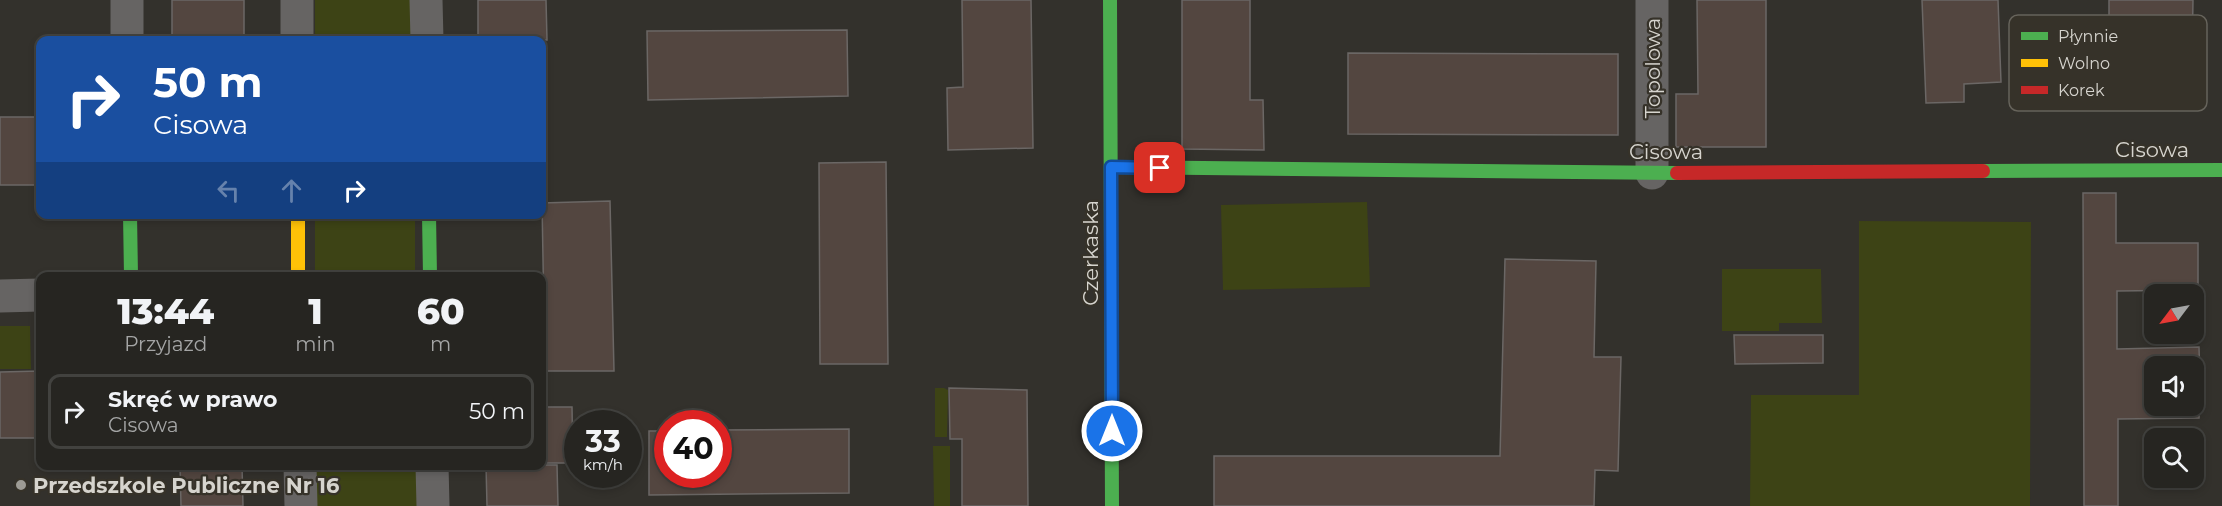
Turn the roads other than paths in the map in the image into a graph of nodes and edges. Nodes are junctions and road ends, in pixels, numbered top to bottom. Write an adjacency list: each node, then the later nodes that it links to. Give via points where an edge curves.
1 (127, 0): 6 (street)
2 (297, 0): 7 (street)
3 (426, 0): 8 (street)
4 (1110, 0): 9 (street, Czerkaska)
5 (1652, 0): 11 (street, Topolowa)
6 (127, 36)
7 (297, 36)
8 (427, 36)
9 (1111, 167): 11 (street, Cisowa); 24 (street, Czerkaska)
10 (2222, 170): 11 (street, Cisowa)
11 (1652, 173)
12 (130, 219): 15 (street)
13 (298, 219): 16 (street)
14 (429, 219): 17 (street)
15 (131, 272)
16 (298, 272)
17 (430, 272)
18 (36, 295): 19 (street)
19 (0, 296)
20 (300, 470): 22 (street)
21 (432, 470): 23 (street)
22 (301, 506)
23 (433, 506)
24 (1112, 506)

